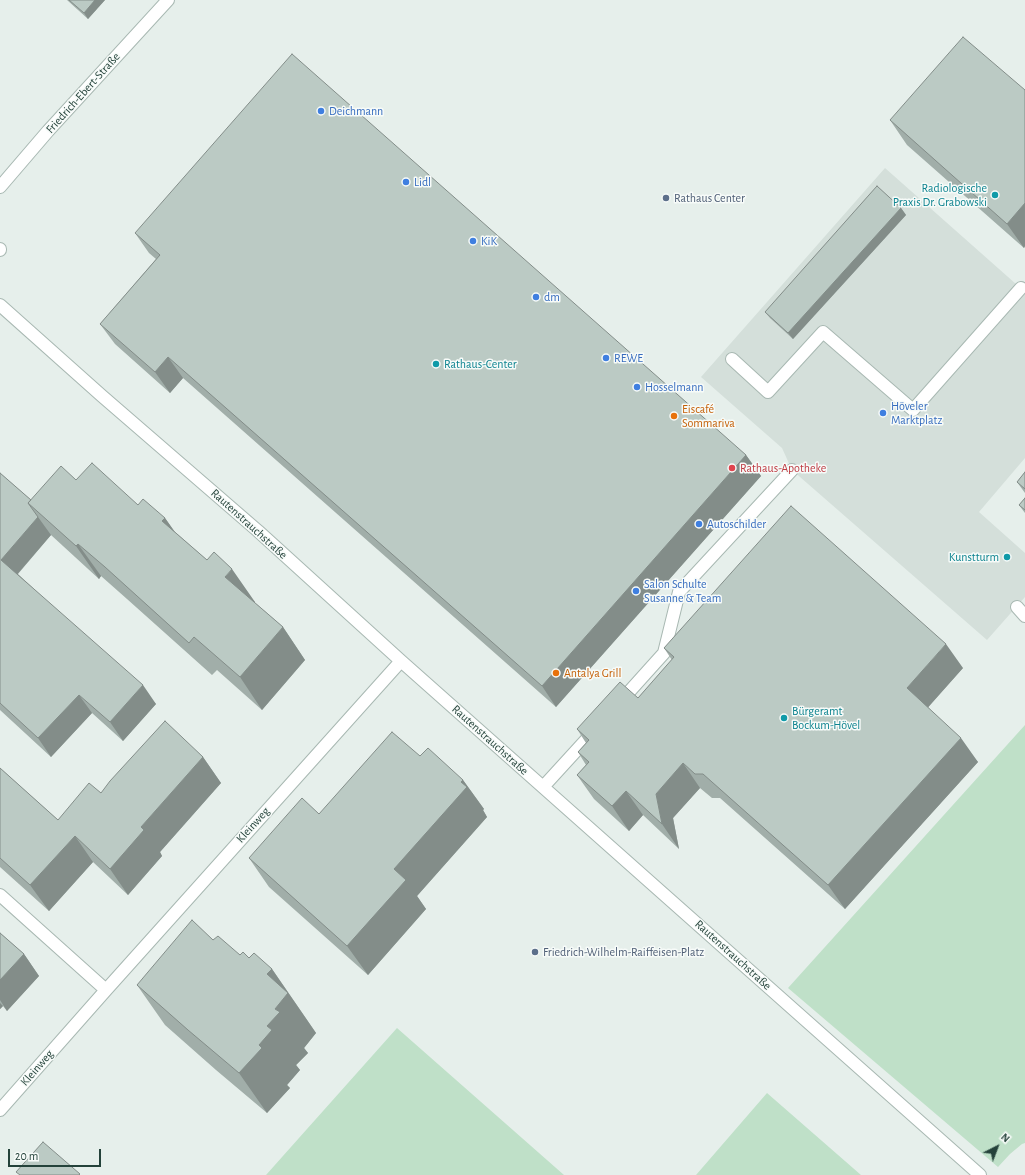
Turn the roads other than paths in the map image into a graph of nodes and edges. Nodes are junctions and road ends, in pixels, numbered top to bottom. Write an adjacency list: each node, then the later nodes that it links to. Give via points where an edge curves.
1 (168, 0): 2 (street, Friedrich-Ebert-Straße)
2 (0, 187)
3 (1020, 288): 5 (street, via 913,410 823,332 768,392)
4 (0, 305): 7 (street, Rautenstrauchstraße)
5 (732, 359)
6 (792, 470): 8 (street, via 679,592 664,652)
7 (401, 661): 8 (street, Rautenstrauchstraße); 10 (street, Kleinweg)
8 (543, 787): 12 (street, Rautenstrauchstraße)
9 (0, 895): 10 (street)
10 (106, 990): 11 (street, Kleinweg)
11 (0, 1110)
12 (980, 1175)

